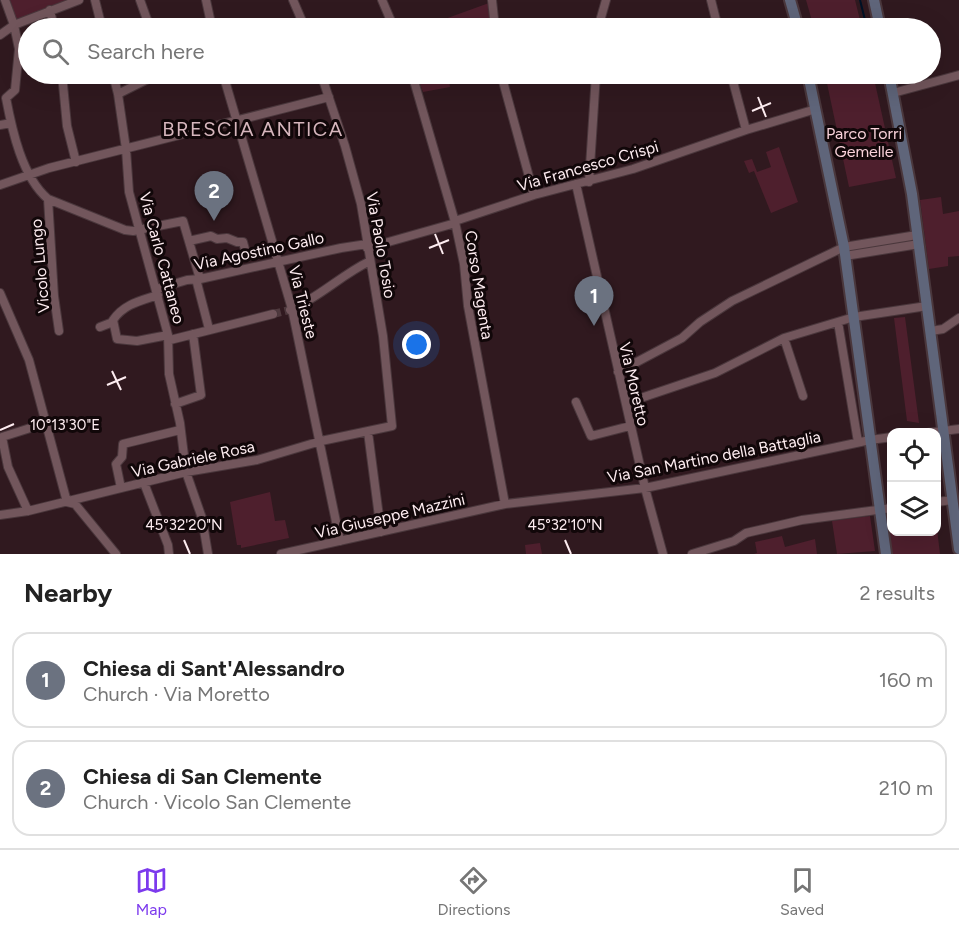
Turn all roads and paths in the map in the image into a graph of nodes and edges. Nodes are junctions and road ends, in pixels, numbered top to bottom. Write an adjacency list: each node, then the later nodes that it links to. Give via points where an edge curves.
1 (5, 0): 27 (street)
2 (79, 0): 13 (street)
3 (95, 0): 16 (street)
4 (140, 0): 17 (street)
5 (206, 0): 18 (street)
6 (293, 0): 19 (street)
7 (382, 0): 20 (street)
8 (492, 0): 21 (street)
9 (606, 0): 22 (street)
10 (711, 0): 23 (street)
11 (790, 0): 24 (main road)
12 (874, 0): 25 (main road)
13 (50, 10): 14 (street); 15 (street)
14 (31, 18)
15 (52, 18)
16 (100, 18)
17 (146, 18)
18 (210, 18)
19 (300, 18)
20 (390, 18)
21 (494, 18)
22 (601, 18)
23 (716, 18)
24 (795, 18)
25 (878, 18)
26 (18, 23): 27 (street)
27 (14, 25): 28 (street); 29 (street)
28 (0, 34)
29 (18, 44)
30 (18, 59): 50 (street, via 15,90 6,98)
31 (959, 75): 32 (street)
32 (941, 80)
33 (63, 84): 54 (street)
34 (116, 84): 46 (street, Via Carlo Cattaneo)
35 (138, 84): 46 (street)
36 (226, 84): 49 (street, Via Trieste)
37 (324, 84): 47 (street, Via Paolo Tosio)
38 (415, 84): 61 (street, Corso Magenta)
39 (504, 84): 59 (street)
40 (595, 84): 56 (street)
41 (734, 84): 52 (street)
42 (810, 84): 48 (main road)
43 (891, 84): 45 (main road)
44 (926, 84): 45 (street)
45 (893, 93): 63 (main road)
46 (118, 94): 53 (street, Via Carlo Cattaneo)
47 (328, 97): 49 (street); 65 (street, Via Paolo Tosio, via 361,204)
48 (816, 109): 52 (street, Via Francesco Crispi); 66 (main road)
49 (236, 120): 53 (street); 68 (street, Via Trieste)
50 (10, 123): 51 (street); 55 (street)
51 (0, 125)
52 (746, 130): 56 (street, Via Francesco Crispi)
53 (126, 149): 54 (street); 62 (street, Via Carlo Cattaneo)
54 (75, 162): 55 (street)
55 (29, 175): 58 (street); 60 (street)
56 (589, 182): 57 (street, Via Francesco Crispi)
57 (576, 184): 59 (street, Via Francesco Crispi); 87 (street, Via Moretto)
58 (0, 185)
59 (534, 195): 61 (street, Via Francesco Crispi)
60 (48, 199): 62 (street); 82 (street, Vicolo Lungo)
61 (455, 222): 65 (street, Via Francesco Crispi); 111 (street, Corso Magenta)
62 (136, 231): 64 (street, via 183,221); 71 (street, Via Carlo Cattaneo)
63 (918, 240): 66 (street); 73 (main road)
64 (189, 241): 67 (street, via 211,236 243,242); 70 (street)
65 (367, 246): 68 (street, Via Agostino Gallo); 69 (street, Via Paolo Tosio)
66 (845, 252): 76 (main road); 87 (street, via 732,301 682,338)
67 (247, 257)
68 (279, 261): 70 (street, Via Agostino Gallo); 74 (street, Via Trieste)
69 (370, 261): 74 (street); 93 (street, Via Paolo Tosio)
70 (198, 279): 71 (street, Via Agostino Gallo); 81 (street)
71 (157, 292): 78 (street, Via Agostino Gallo, via 119,311); 85 (street, Via Carlo Cattaneo)
72 (1, 299): 92 (street, via 29,360)
73 (927, 306): 76 (street); 83 (main road)
74 (291, 309): 102 (street, Via Trieste)
75 (273, 314): 81 (street)
76 (855, 317): 79 (street); 101 (main road)
77 (959, 318): 83 (street, via 943,329)
78 (113, 322): 80 (street); 85 (street, via 119,340)
79 (838, 322): 86 (street); 103 (street)
80 (100, 327)
81 (209, 329): 84 (street)
82 (59, 331)
83 (931, 331): 98 (main road)
84 (193, 334): 85 (street); 91 (street, via 201,395)
85 (169, 337): 91 (street, Via Carlo Cattaneo, via 169,374)
86 (784, 338): 88 (street); 90 (street, via 715,373)
87 (618, 372): 90 (street, Via Moretto)
88 (803, 396)
89 (576, 402): 94 (street, via 591,436)
90 (626, 403): 94 (street, Via Moretto)
91 (175, 404): 95 (street, Via Carlo Cattaneo)
92 (46, 423): 110 (street); 113 (street, via 2,438 8,467)
93 (392, 426): 99 (street, Via Gabriele Rosa)
94 (630, 426): 107 (street, Via Moretto)
95 (180, 429): 104 (street, Via Carlo Cattaneo); 106 (street, via 123,444 122,457 116,464)
96 (959, 429): 98 (street)
97 (941, 431): 98 (street)
98 (944, 431): 108 (main road)
99 (368, 432): 102 (street, Via Gabriele Rosa); 115 (street)
100 (887, 438): 101 (street, Via San Martino della Battaglia)
101 (870, 440): 103 (street, Via San Martino della Battaglia); 112 (main road)
102 (321, 441): 104 (street, Via Gabriele Rosa, via 257,460); 116 (street, Via Trieste)
103 (858, 442): 107 (street, Via San Martino della Battaglia)
104 (186, 472): 105 (street, Via Gabriele Rosa); 120 (street, Via Carlo Cattaneo, via 202,518)
105 (144, 483): 106 (street, Via Gabriele Rosa); 119 (street)
106 (121, 488): 110 (street, Via Gabriele Rosa)
107 (645, 488): 111 (street, Via San Martino della Battaglia); 122 (street, Via Moretto)
108 (952, 500): 109 (street); 117 (main road)
109 (941, 501)
110 (67, 502): 113 (street, Via Gabriele Rosa); 118 (street, via 75,504)
111 (505, 504): 115 (street, Via Giuseppe Mazzini)
112 (886, 509): 123 (street, via 802,520 746,533 734,541); 124 (main road)
113 (28, 511): 114 (street, Via Gabriele Rosa)
114 (0, 515)
115 (381, 532): 116 (street, Via Giuseppe Mazzini)
116 (340, 541): 121 (street, Via Giuseppe Mazzini)
117 (959, 549)
118 (116, 554)
119 (169, 554)
120 (208, 554)
121 (281, 554)
122 (663, 554)
123 (692, 554)
124 (886, 554)

